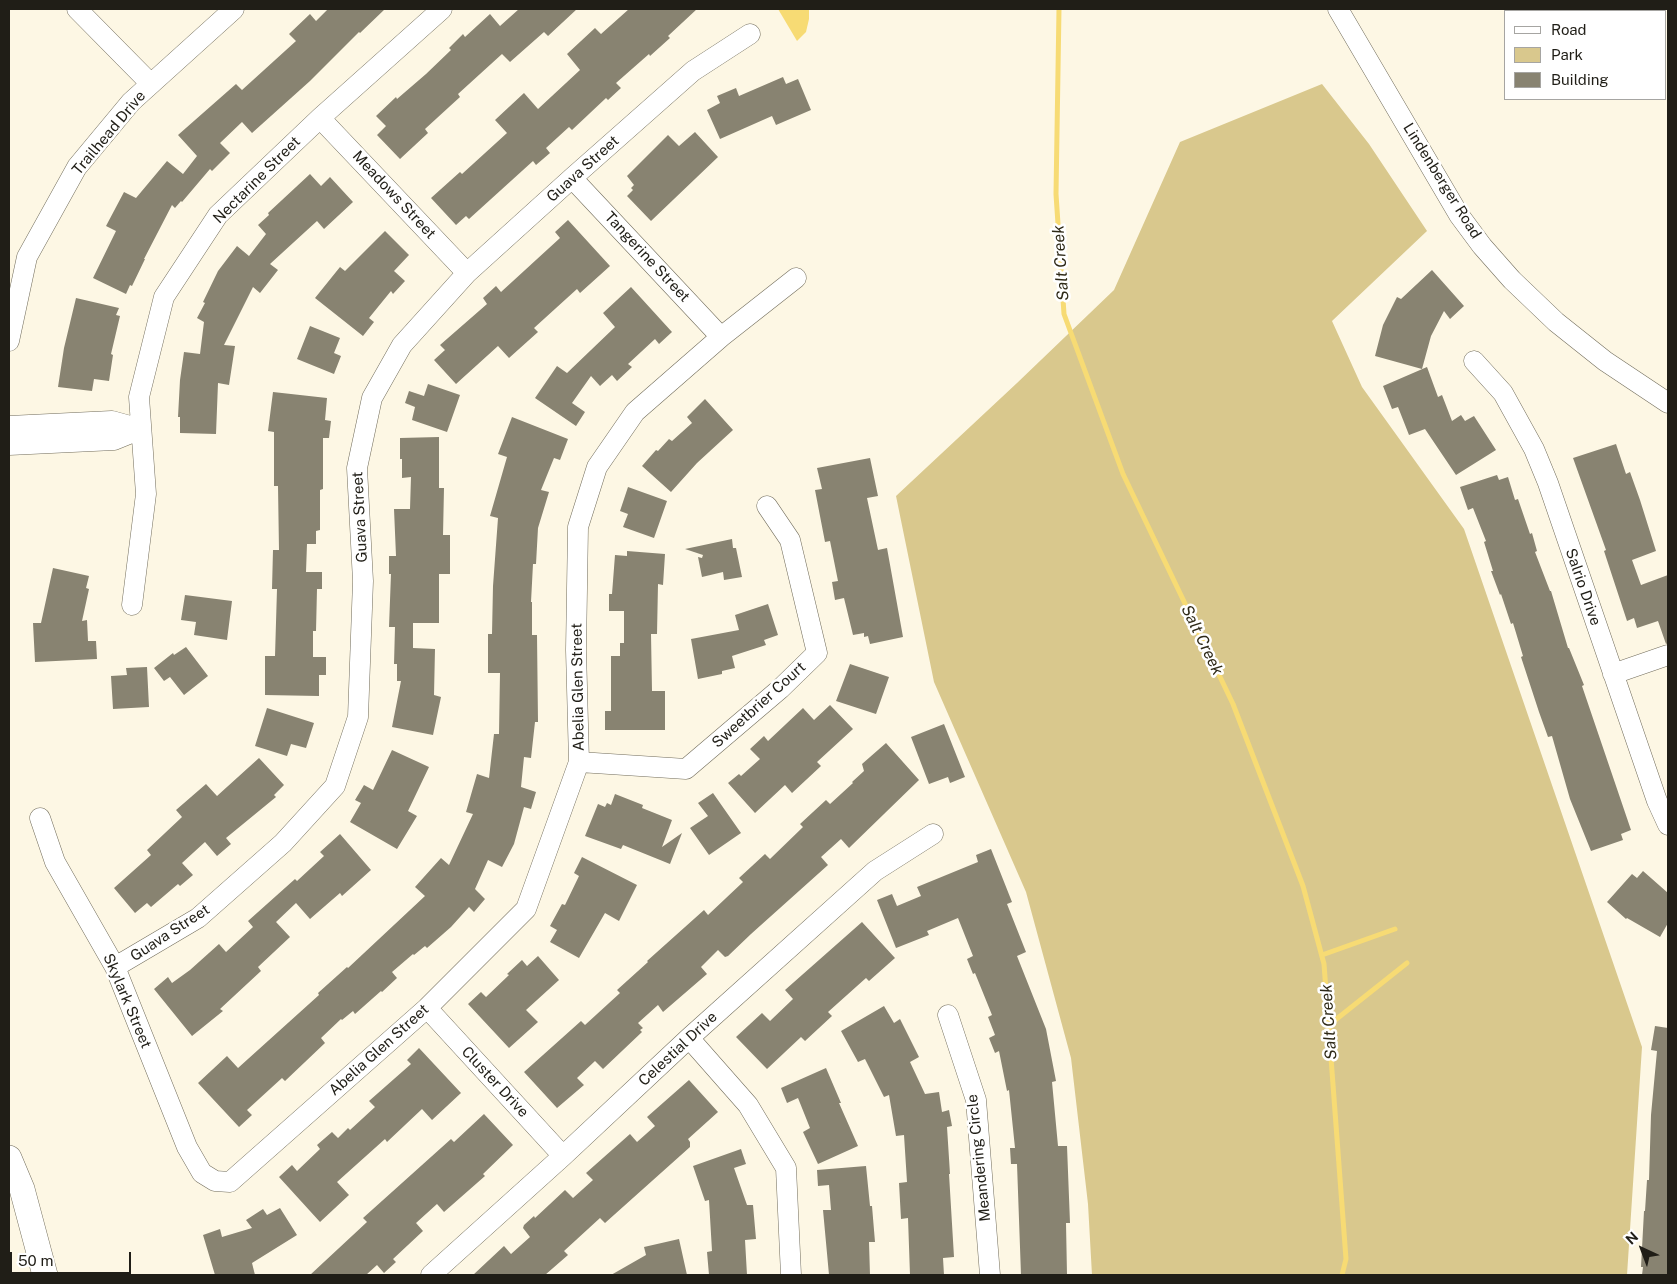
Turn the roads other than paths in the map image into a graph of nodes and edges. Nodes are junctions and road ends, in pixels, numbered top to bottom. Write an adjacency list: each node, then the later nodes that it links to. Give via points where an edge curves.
1 (77, 9): 6 (street)
2 (234, 9): 6 (street, Trailhead Drive)
3 (442, 9): 7 (street, Nectarine Street)
4 (1338, 9): 14 (street, Lindenberger Road, via 1459,215 1482,246 1556,322 1605,361)
5 (750, 34): 8 (street, Guava Street, via 693,72)
6 (150, 84): 12 (street, Trailhead Drive, via 77,167 27,257)
7 (320, 118): 9 (street, Meadows Street); 16 (street, Nectarine Street, via 218,215 164,297 139,397)
8 (572, 178): 9 (street, Guava Street); 11 (street, Tangerine Street)
9 (467, 273): 26 (street, Guava Street, via 402,345 372,398 356,468 363,581 358,717 335,786 283,843 198,918)
10 (796, 278): 11 (street, Abelia Glen Street)
11 (721, 337): 22 (street, Abelia Glen Street, via 635,412 597,467 578,527 576,650)
12 (9, 341)
13 (1474, 361): 21 (street, Salrio Drive, via 1502,393 1534,449)
14 (1668, 403)
15 (9, 426): 16 (street, via 112,421)
16 (141, 429): 17 (street, via 114,440); 19 (street, Nectarine Street, via 146,494)
17 (9, 445)
18 (767, 506): 22 (street, Sweetbrier Court, via 790,540 817,653 686,769)
19 (132, 605)
20 (1668, 655): 21 (street)
21 (1613, 674): 24 (street, Salrio Drive)
22 (579, 762): 27 (street, Abelia Glen Street, via 526,909)
23 (40, 818): 26 (street, Skylark Street, via 55,862)
24 (1668, 825)
25 (933, 834): 29 (street, Celestial Drive, via 876,870)
26 (115, 967): 32 (street, Skylark Street, via 187,1147 202,1173)
27 (427, 1008): 30 (street, Cluster Drive); 32 (street, Abelia Glen Street, via 230,1182)
28 (948, 1015): 36 (street, Meandering Circle, via 976,1100)
29 (689, 1038): 30 (street, Celestial Drive); 35 (street, via 748,1104 786,1168)
30 (563, 1156): 34 (street, Celestial Drive)
31 (9, 1158): 33 (main road, via 22,1189)
32 (215, 1181)
33 (46, 1275)
34 (431, 1275)
35 (791, 1275)
36 (990, 1275)

